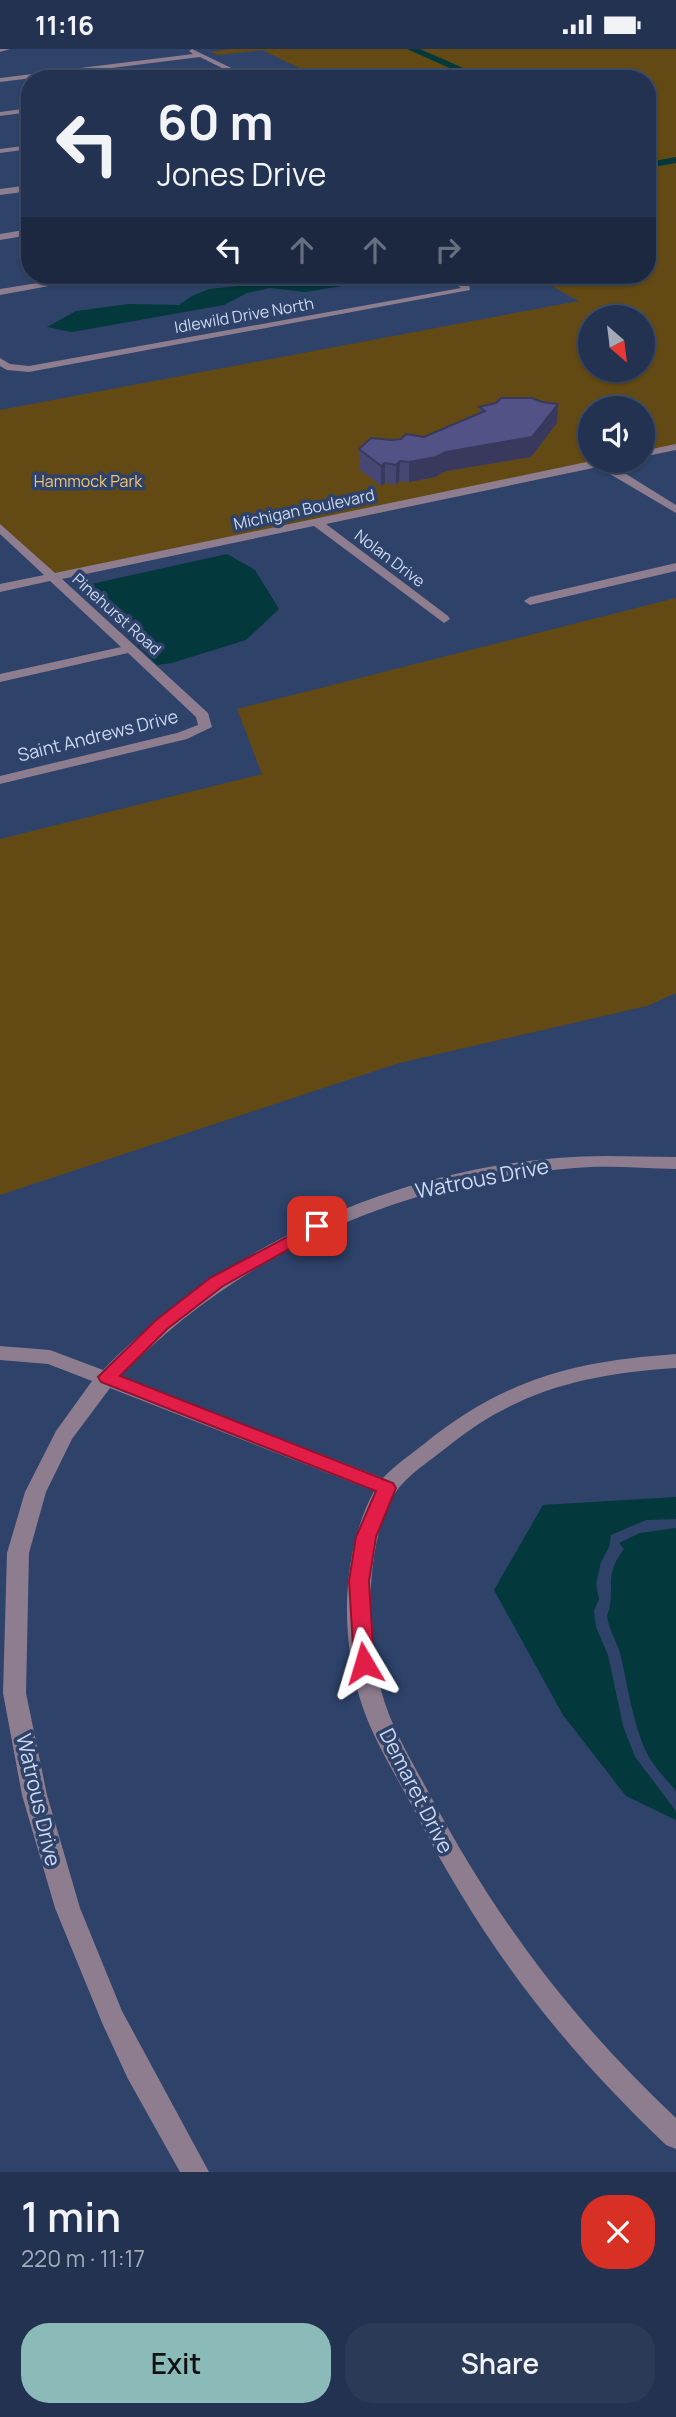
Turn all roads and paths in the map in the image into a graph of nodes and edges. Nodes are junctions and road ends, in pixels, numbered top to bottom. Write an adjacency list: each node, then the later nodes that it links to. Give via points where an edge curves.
1 (6, 49): 3 (street)
2 (187, 49): 4 (street)
3 (0, 50)
4 (202, 55): 5 (street); 6 (street)
5 (85, 70)
6 (232, 70)
7 (21, 78): 8 (street)
8 (0, 81)
9 (21, 111): 10 (street)
10 (0, 114)
11 (21, 148): 12 (street)
12 (0, 151)
13 (21, 189): 14 (street)
14 (0, 192)
15 (21, 234): 16 (street)
16 (0, 237)
17 (49, 284): 19 (street)
18 (462, 284): 20 (street, Idlewild Drive North, via 465,290 29,369 7,367)
19 (0, 292)
20 (0, 361)
21 (676, 447): 22 (street)
22 (655, 451)
23 (578, 468): 26 (street, Michigan Boulevard)
24 (616, 473): 25 (street)
25 (676, 510)
26 (316, 522): 29 (street, Michigan Boulevard); 32 (street, Nolan Drive)
27 (0, 528): 29 (street, Pinehurst Road)
28 (676, 567): 31 (street)
29 (51, 577): 30 (street, Michigan Boulevard); 33 (street, Pinehurst Road)
30 (0, 588)
31 (530, 601)
32 (444, 619)
33 (129, 649): 34 (street); 35 (street, Pinehurst Road, via 203,716)
34 (0, 678)
35 (205, 727): 36 (street, Saint Andrews Drive)
36 (0, 781)
37 (676, 1163): 40 (street, Watrous Drive, via 568,1163 496,1173 422,1188 317,1226 217,1282 161,1325)
38 (0, 1353): 40 (street, via 50,1357)
39 (676, 1361): 41 (street, Demaret Drive, via 625,1363 551,1378 499,1399 452,1429)
40 (107, 1377): 41 (street); 43 (street, Watrous Drive, via 67,1430 30,1506 17,1556 14,1685 38,1814 65,1908 91,1971)
41 (387, 1488): 42 (street, Demaret Drive, via 366,1537 359,1581 364,1663 375,1709 482,1911 599,2060)
42 (676, 2136)
43 (195, 2172)

